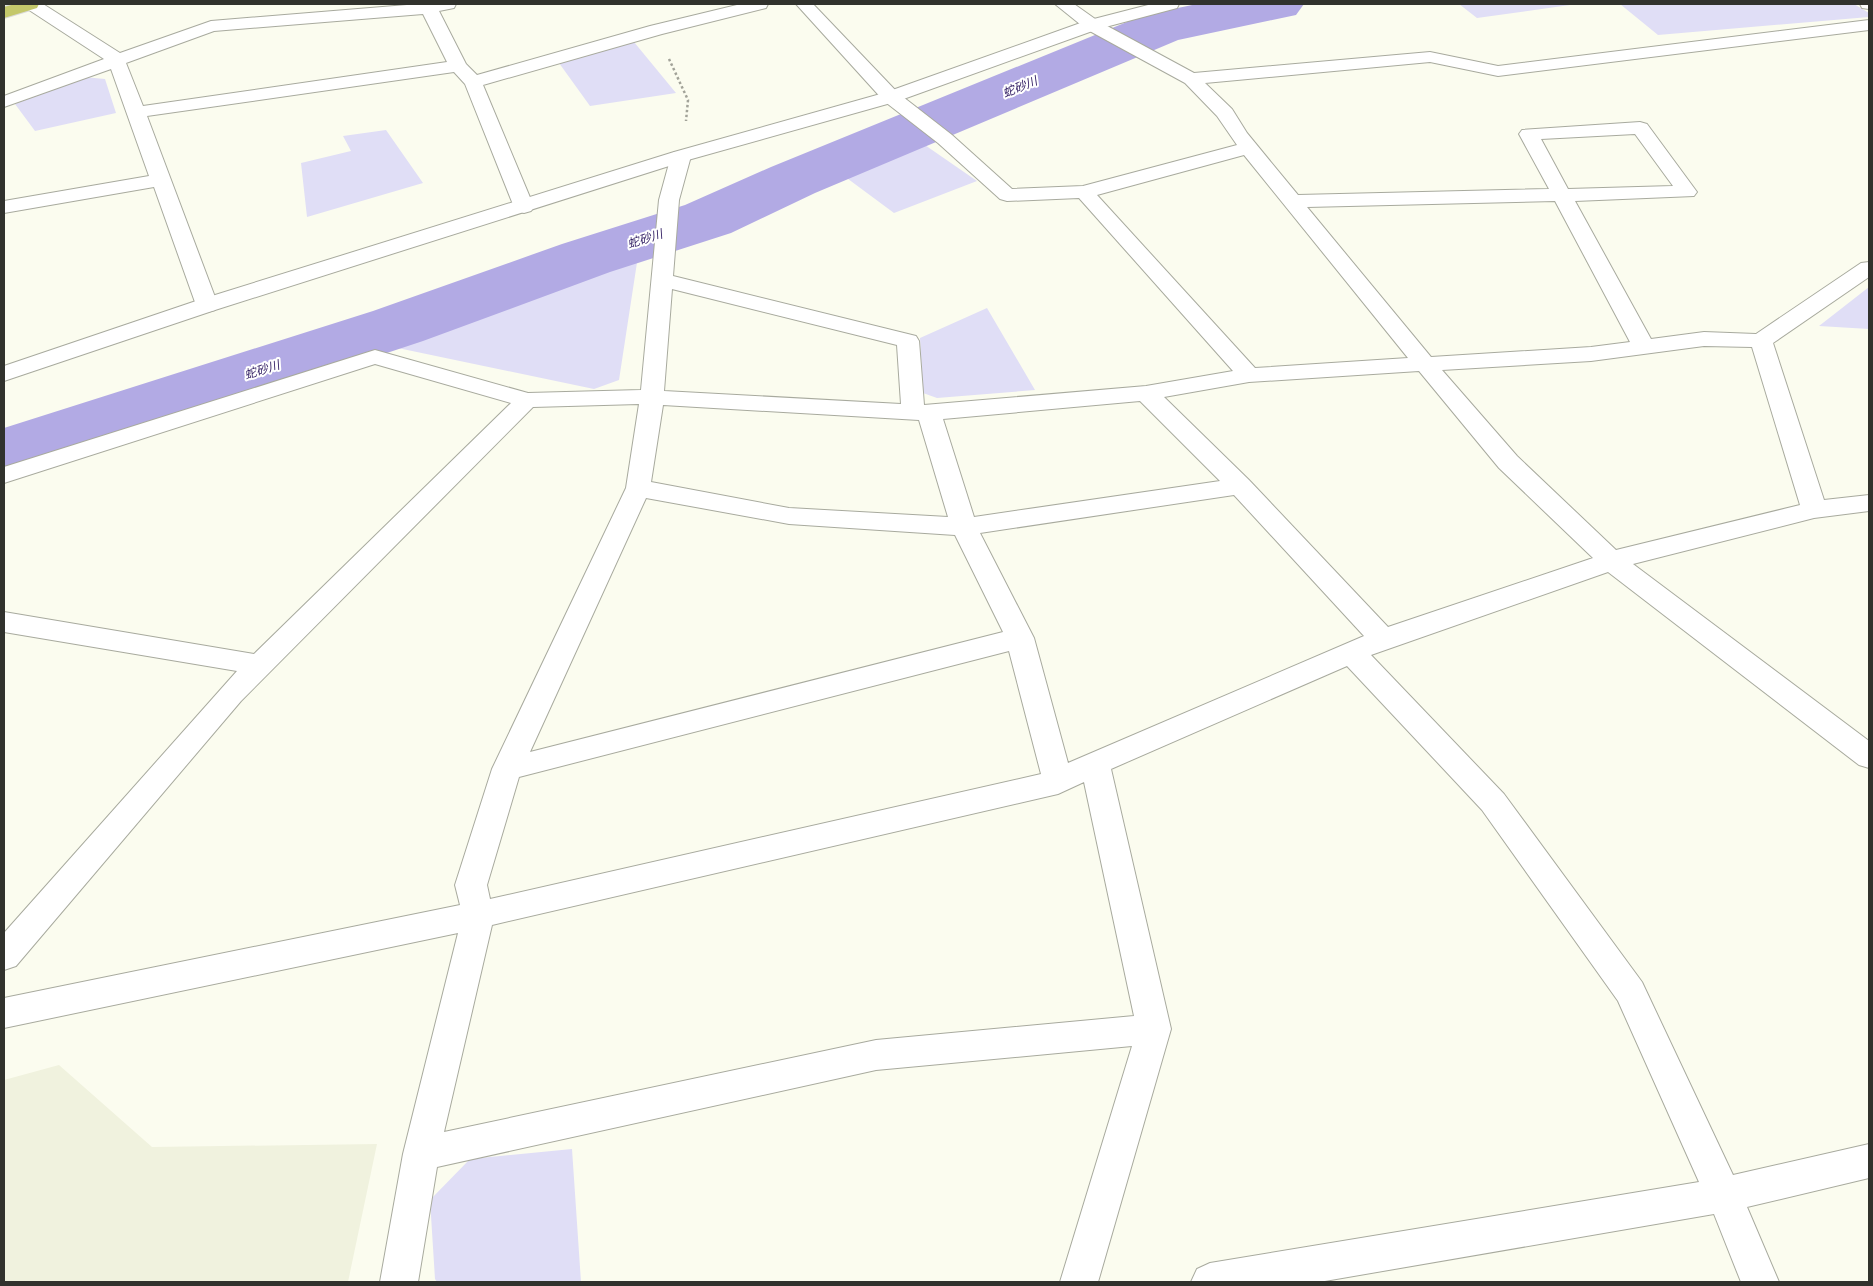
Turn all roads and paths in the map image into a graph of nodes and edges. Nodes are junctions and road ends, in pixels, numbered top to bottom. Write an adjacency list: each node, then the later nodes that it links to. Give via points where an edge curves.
1 (31, 4): 8 (highway); 12 (street)
2 (448, 4): 7 (street)
3 (760, 4): 11 (street)
4 (804, 4): 16 (street)
5 (1062, 4): 10 (street)
6 (1171, 4): 10 (street)
7 (428, 6): 12 (street, via 211,26); 13 (street)
8 (4, 13)
9 (1869, 25): 14 (street, via 1498,71 1430,58)
10 (1092, 26): 14 (street); 16 (street)
11 (656, 30): 15 (street); 20 (path, via 688,100)
12 (116, 59): 17 (street); 18 (street)
13 (458, 66): 15 (street); 18 (street)
14 (1191, 79): 19 (street, via 1225,113)
15 (473, 82): 25 (street)
16 (891, 97): 20 (street); 22 (street, via 945,139 1007,195)
17 (4, 102)
18 (138, 112): 21 (street)
19 (1250, 148): 22 (street); 24 (street)
20 (681, 156): 25 (street); 28 (street, via 668,200)
21 (162, 180): 26 (street); 29 (street)
22 (1084, 192): 34 (street)
23 (1564, 195): 23 (street, via 1529,134 1640,128 1687,192); 24 (street); 31 (street)
24 (1292, 201): 32 (street)
25 (524, 206): 29 (street)
26 (4, 207)
27 (1869, 268): 30 (street)
28 (662, 280): 36 (street); 38 (street, via 908,341)
29 (207, 305): 33 (street)
30 (1761, 342): 31 (street, via 1704,339); 44 (street)
31 (1643, 346): 32 (street, via 1591,354)
32 (1424, 363): 34 (street); 46 (street, via 1508,462)
33 (4, 374)
34 (1249, 375): 35 (street)
35 (1146, 392): 38 (street); 40 (street)
36 (652, 398): 37 (street); 38 (street); 42 (street)
37 (527, 400): 39 (street, via 375,358); 51 (street)
38 (921, 413): 45 (street)
39 (13, 472): 41 (street)
40 (1240, 486): 45 (street); 49 (street)
41 (4, 488)
42 (638, 488): 45 (street, via 790,516); 54 (street)
43 (1869, 503): 44 (street)
44 (1814, 510): 46 (street, via 1639,552)
45 (964, 527): 48 (street)
46 (1613, 562): 49 (street); 52 (street)
47 (4, 622): 51 (street)
48 (1020, 638): 54 (street); 55 (street)
49 (1383, 639): 50 (street)
50 (1352, 652): 53 (street); 62 (street, via 1493,802 1630,992)
51 (260, 665): 57 (street, via 231,694)
52 (1869, 757)
53 (1096, 763): 55 (street); 59 (street)
54 (507, 769): 56 (street, via 471,884)
55 (1058, 782): 56 (street)
56 (478, 915): 58 (street); 60 (street)
57 (4, 956)
58 (4, 1013)
59 (1154, 1029): 60 (street, via 876,1055); 64 (street)
60 (421, 1154): 63 (street)
61 (1869, 1161): 62 (street)
62 (1724, 1195): 65 (street); 66 (street)
63 (399, 1282)
64 (1078, 1282)
65 (1210, 1282)
66 (1760, 1282)

